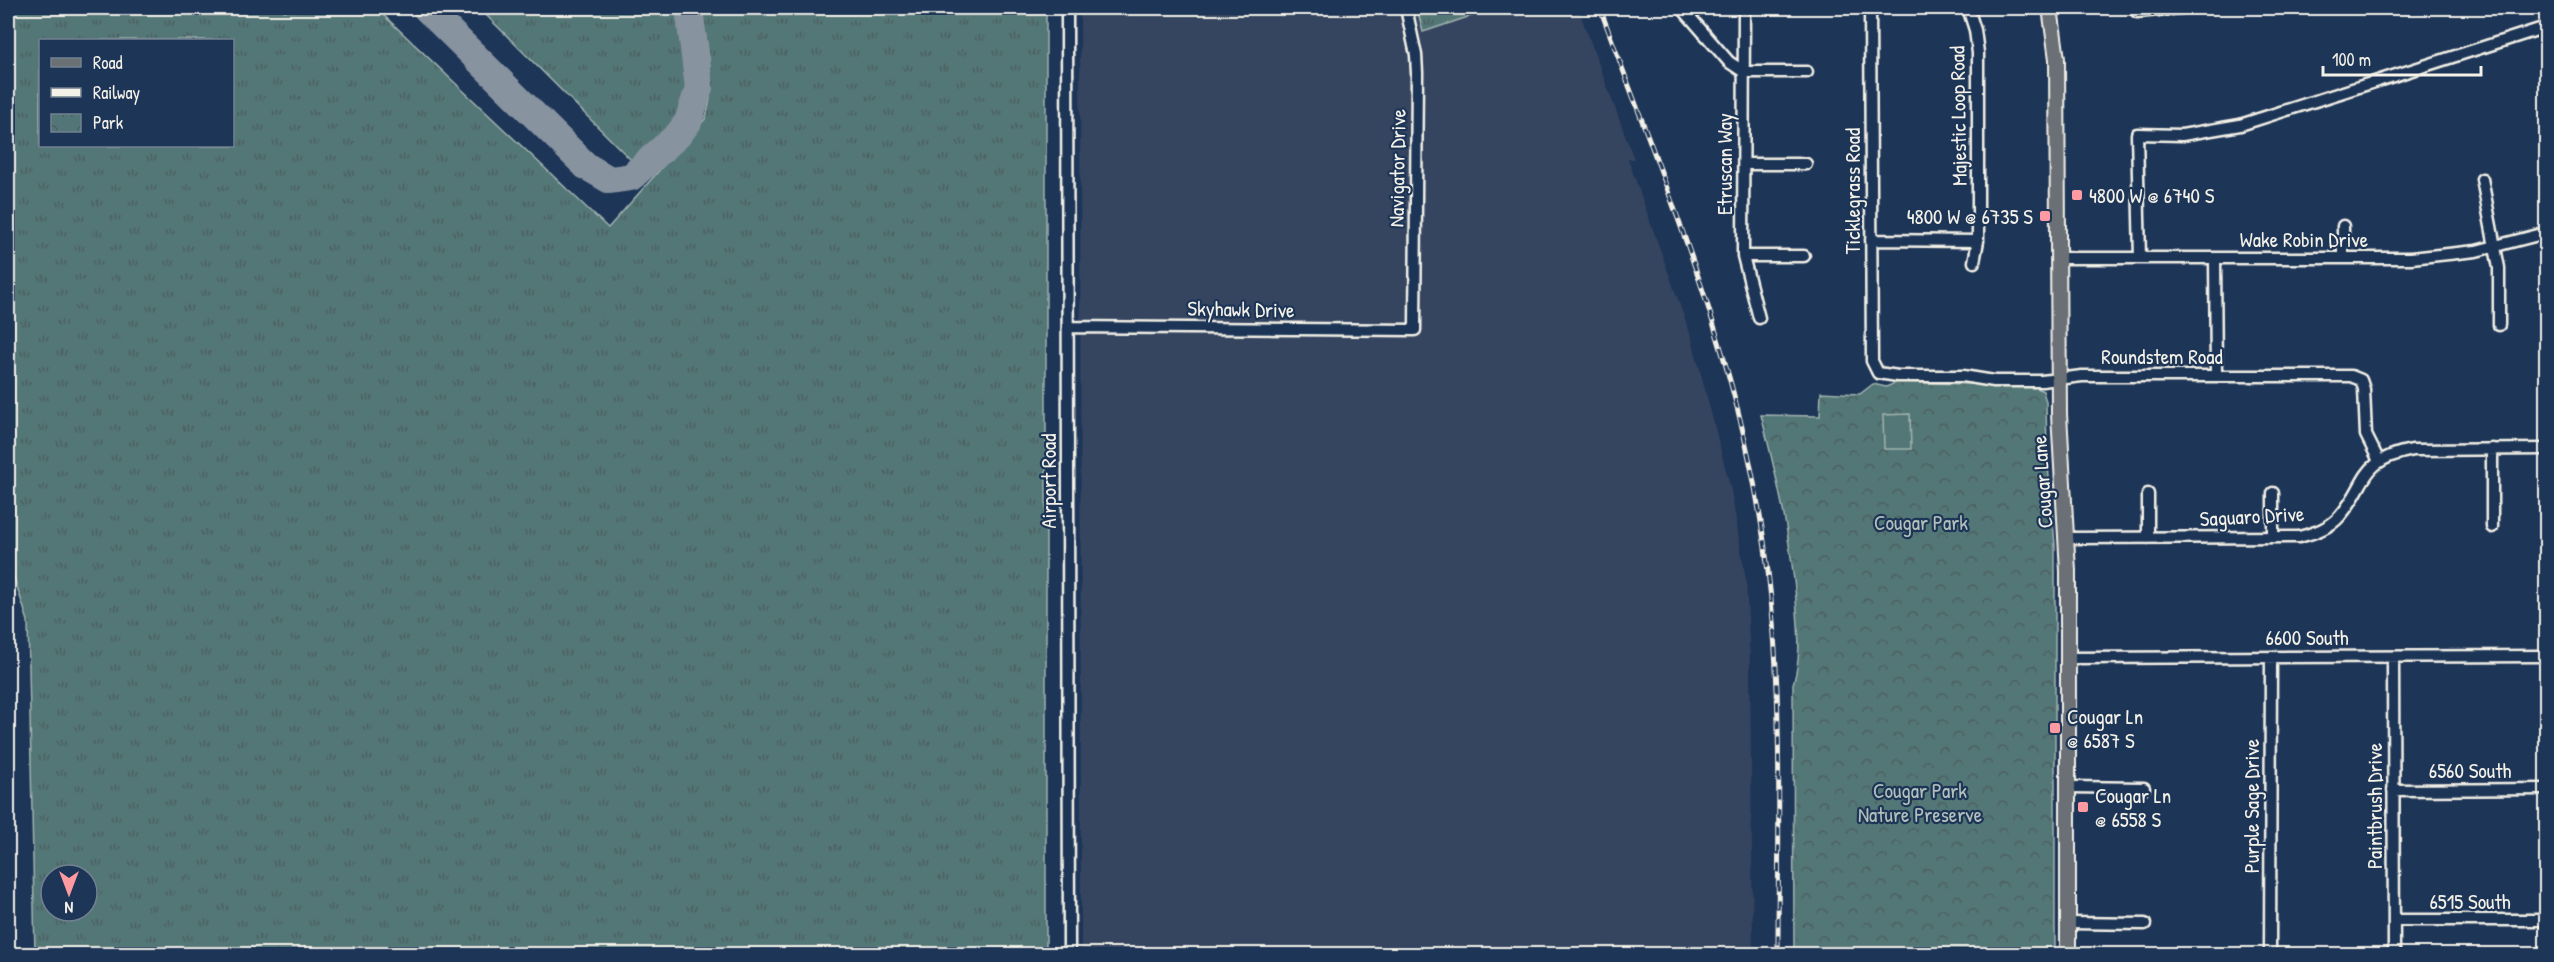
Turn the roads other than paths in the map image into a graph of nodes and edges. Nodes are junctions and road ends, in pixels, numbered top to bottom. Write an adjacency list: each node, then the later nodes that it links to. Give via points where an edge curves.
1 (1067, 8): 30 (street, Airport Road)
2 (1406, 8): 31 (street, Navigator Drive, via 1417,73)
3 (1682, 8): 11 (street, via 1729,62)
4 (1744, 8): 11 (street, Etruscan Way)
5 (1870, 8): 18 (street, Ticklegrass Road)
6 (1968, 8): 19 (street, Majestic Loop Road, via 1977,41)
7 (2050, 8): 23 (main road, Cougar Lane, via 2057,59)
8 (2182, 8): 9 (street)
9 (2137, 10)
10 (2547, 27): 24 (street, via 2240,125 2182,135 2137,134)
11 (1744, 72): 12 (street); 13 (street, Etruscan Way)
12 (1807, 72)
13 (1744, 164): 14 (street); 21 (street, Etruscan Way)
14 (1806, 164)
15 (2482, 179): 20 (street)
16 (2343, 226): 26 (street)
17 (2547, 233): 20 (street, Wake Robin Drive)
18 (1871, 240): 19 (street); 32 (street, Ticklegrass Road, via 1872,361)
19 (1978, 241): 27 (street, Majestic Loop Road)
20 (2495, 246): 26 (street, Wake Robin Drive, via 2434,256); 29 (street)
21 (1743, 256): 22 (street); 28 (street, Etruscan Way)
22 (1804, 256)
23 (2058, 258): 24 (street, Wake Robin Drive); 34 (main road, Cougar Lane)
24 (2140, 258): 25 (street, Wake Robin Drive)
25 (2215, 258): 26 (street, Wake Robin Drive); 33 (street)
26 (2343, 258)
27 (1974, 262)
28 (1759, 318)
29 (2499, 325)
30 (1068, 327): 31 (street, Skyhawk Drive); 56 (street, Airport Road)
31 (1415, 330)
32 (1878, 373): 34 (street, Roundstem Road, via 1995,381)
33 (2216, 376): 34 (street, Roundstem Road); 37 (street, Roundstem Road, via 2338,375 2361,380 2366,435)
34 (2058, 379): 42 (main road, Cougar Lane)
35 (2492, 449): 36 (street); 37 (street, via 2413,450); 40 (street)
36 (2547, 449)
37 (2379, 461): 41 (street, Saguaro Drive, via 2340,516 2326,527 2299,537)
38 (2273, 493): 41 (street)
39 (2148, 494): 43 (street)
40 (2492, 527)
41 (2273, 537): 43 (street, Saguaro Drive)
42 (2067, 538): 43 (street, Saguaro Drive); 47 (main road, Cougar Lane)
43 (2148, 538)
44 (2547, 656): 46 (street, 6600 South)
45 (2271, 657): 46 (street, 6600 South); 47 (street, 6600 South); 58 (street, Purple Sage Drive)
46 (2393, 657): 51 (street, Paintbrush Drive)
47 (2068, 658): 48 (main road, Cougar Lane)
48 (2068, 787): 49 (street); 54 (main road, Cougar Lane)
49 (2144, 788)
50 (2547, 789): 51 (street, 6560 South)
51 (2393, 790): 52 (street, Paintbrush Drive)
52 (2394, 920): 53 (street, 6515 South); 59 (street, Paintbrush Drive)
53 (2547, 920)
54 (2068, 923): 55 (street); 57 (main road, Cougar Lane)
55 (2145, 924)
56 (1069, 954)
57 (2068, 954)
58 (2270, 954)
59 (2394, 954)

